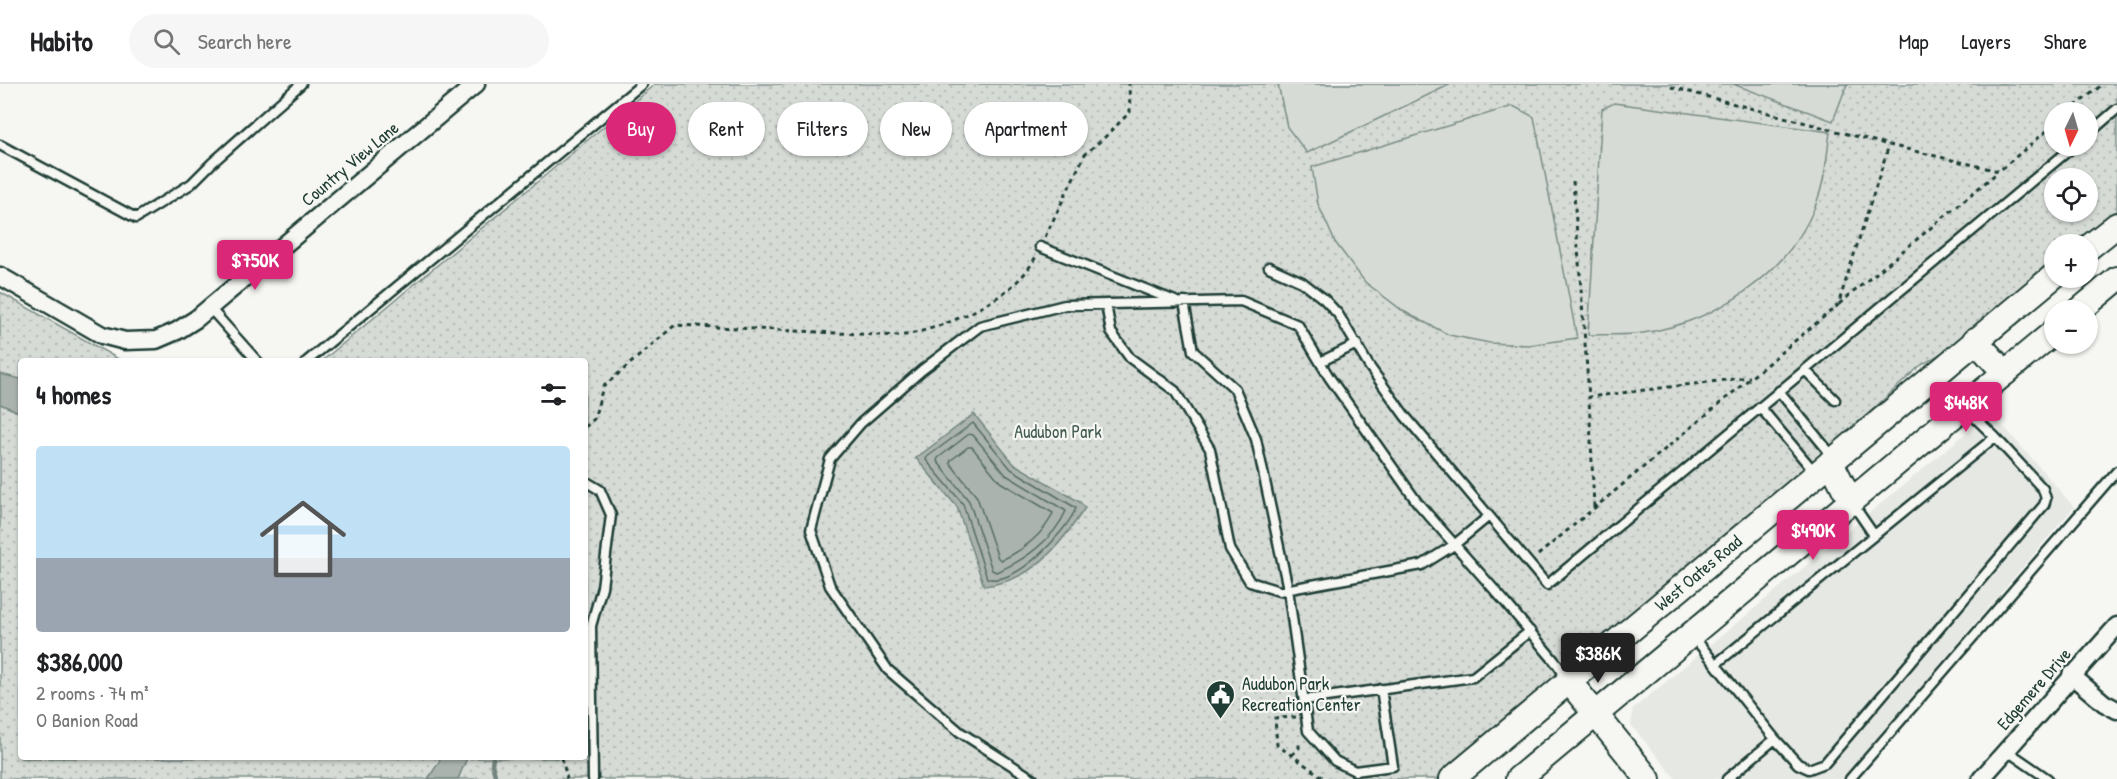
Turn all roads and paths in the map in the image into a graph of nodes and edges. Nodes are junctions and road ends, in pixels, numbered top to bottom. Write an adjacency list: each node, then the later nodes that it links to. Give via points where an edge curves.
1 (476, 84): 27 (street, Country View Lane)
2 (642, 84): 32 (lane)
3 (1129, 84): 18 (path, via 1130,112 1085,154)
4 (2103, 84): 7 (path)
5 (299, 85): 11 (lane, via 191,184 136,218)
6 (1671, 87): 12 (path)
7 (2080, 102)
8 (2117, 109): 9 (lane)
9 (2098, 125)
10 (2044, 133): 14 (path)
11 (0, 145)
12 (1888, 145): 14 (path); 26 (path)
13 (2062, 156): 34 (lane)
14 (1999, 171): 26 (path)
15 (1573, 181): 38 (path)
16 (2117, 225): 17 (main road)
17 (2098, 240)
18 (1040, 247): 24 (lane); 42 (path, via 1030,271 983,307 924,332 899,336 675,325 603,387 594,419)
19 (1269, 267): 30 (lane, via 1302,282 1324,299)
20 (0, 276): 27 (street, Country View Lane, via 102,335 125,340 156,340 177,331)
21 (2117, 279): 23 (main road)
22 (2044, 284): 28 (main road, West Oates Road)
23 (2092, 300)
24 (1181, 303): 25 (lane); 33 (lane, via 1241,302 1298,325); 53 (lane, via 1192,351 1235,389 1256,439)
25 (1106, 304): 53 (lane, via 1112,332 1130,358 1174,391 1210,449 1230,549 1251,582 1279,591); 75 (lane, via 1065,305 980,326 922,370 861,423 830,459 810,530 830,586 888,670 960,732)
26 (1838, 305): 36 (path)
27 (209, 307): 31 (lane)
28 (1976, 339): 35 (main road); 44 (main road, West Oates Road)
29 (2044, 340): 35 (main road)
30 (1357, 344): 33 (lane); 49 (lane, via 1405,416)
31 (254, 358)
32 (311, 358)
33 (1320, 362): 51 (lane, via 1417,502)
34 (1805, 370): 37 (lane); 39 (lane)
35 (2005, 373): 41 (main road)
36 (1752, 377): 38 (path); 48 (path)
37 (1779, 391): 40 (lane); 44 (lane, via 1830,453)
38 (1589, 397): 48 (path)
39 (1835, 400)
40 (1760, 407): 44 (lane, via 1812,469); 49 (lane, via 1547,585)
41 (1964, 407): 43 (lane); 47 (main road)
42 (588, 424)
43 (1995, 437): 50 (lane); 68 (lane, via 2043,489 2044,504 1825,763 1809,769 1798,764)
44 (1831, 462): 47 (main road); 61 (main road, West Oates Road)
45 (2117, 471): 80 (lane)
46 (588, 483): 55 (lane, via 600,490 611,515 602,587)
47 (1851, 502): 50 (lane); 58 (main road)
48 (1594, 507): 52 (path)
49 (1489, 516): 51 (lane)
50 (1874, 535): 59 (lane)
51 (1454, 544): 53 (lane, via 1422,565); 57 (lane)
52 (1538, 555)
53 (1288, 589): 63 (lane)
54 (588, 622): 55 (lane)
55 (591, 626): 74 (lane)
56 (2117, 626): 60 (street, Edgemere Drive)
57 (1530, 631): 61 (lane); 62 (lane, via 1473,677)
58 (1692, 635): 59 (lane); 65 (main road)
59 (1716, 664): 68 (lane)
60 (2071, 675): 64 (street); 69 (street, Edgemere Drive)
61 (1568, 680): 65 (main road); 77 (main road, West Oates Road)
62 (1381, 689): 63 (lane); 63 (lane, via 1393,766 1354,771 1335,761 1308,732)
63 (1304, 700)
64 (2117, 710)
65 (1596, 715): 72 (main road); 78 (main road)
66 (1300, 717): 70 (path, via 1275,718 1277,745)
67 (1299, 738): 70 (path, via 1299,748)
68 (1775, 739): 79 (lane)
69 (2006, 750): 81 (street, Edgemere Drive); 82 (lane)
70 (1292, 755): 76 (path)
71 (562, 760): 73 (path)
72 (1521, 778)
73 (567, 779)
74 (593, 779)
75 (1033, 779)
76 (1324, 779)
77 (1452, 779)
78 (1648, 779)
79 (1727, 779)
80 (1850, 779)
81 (1981, 779)
82 (2049, 779)

